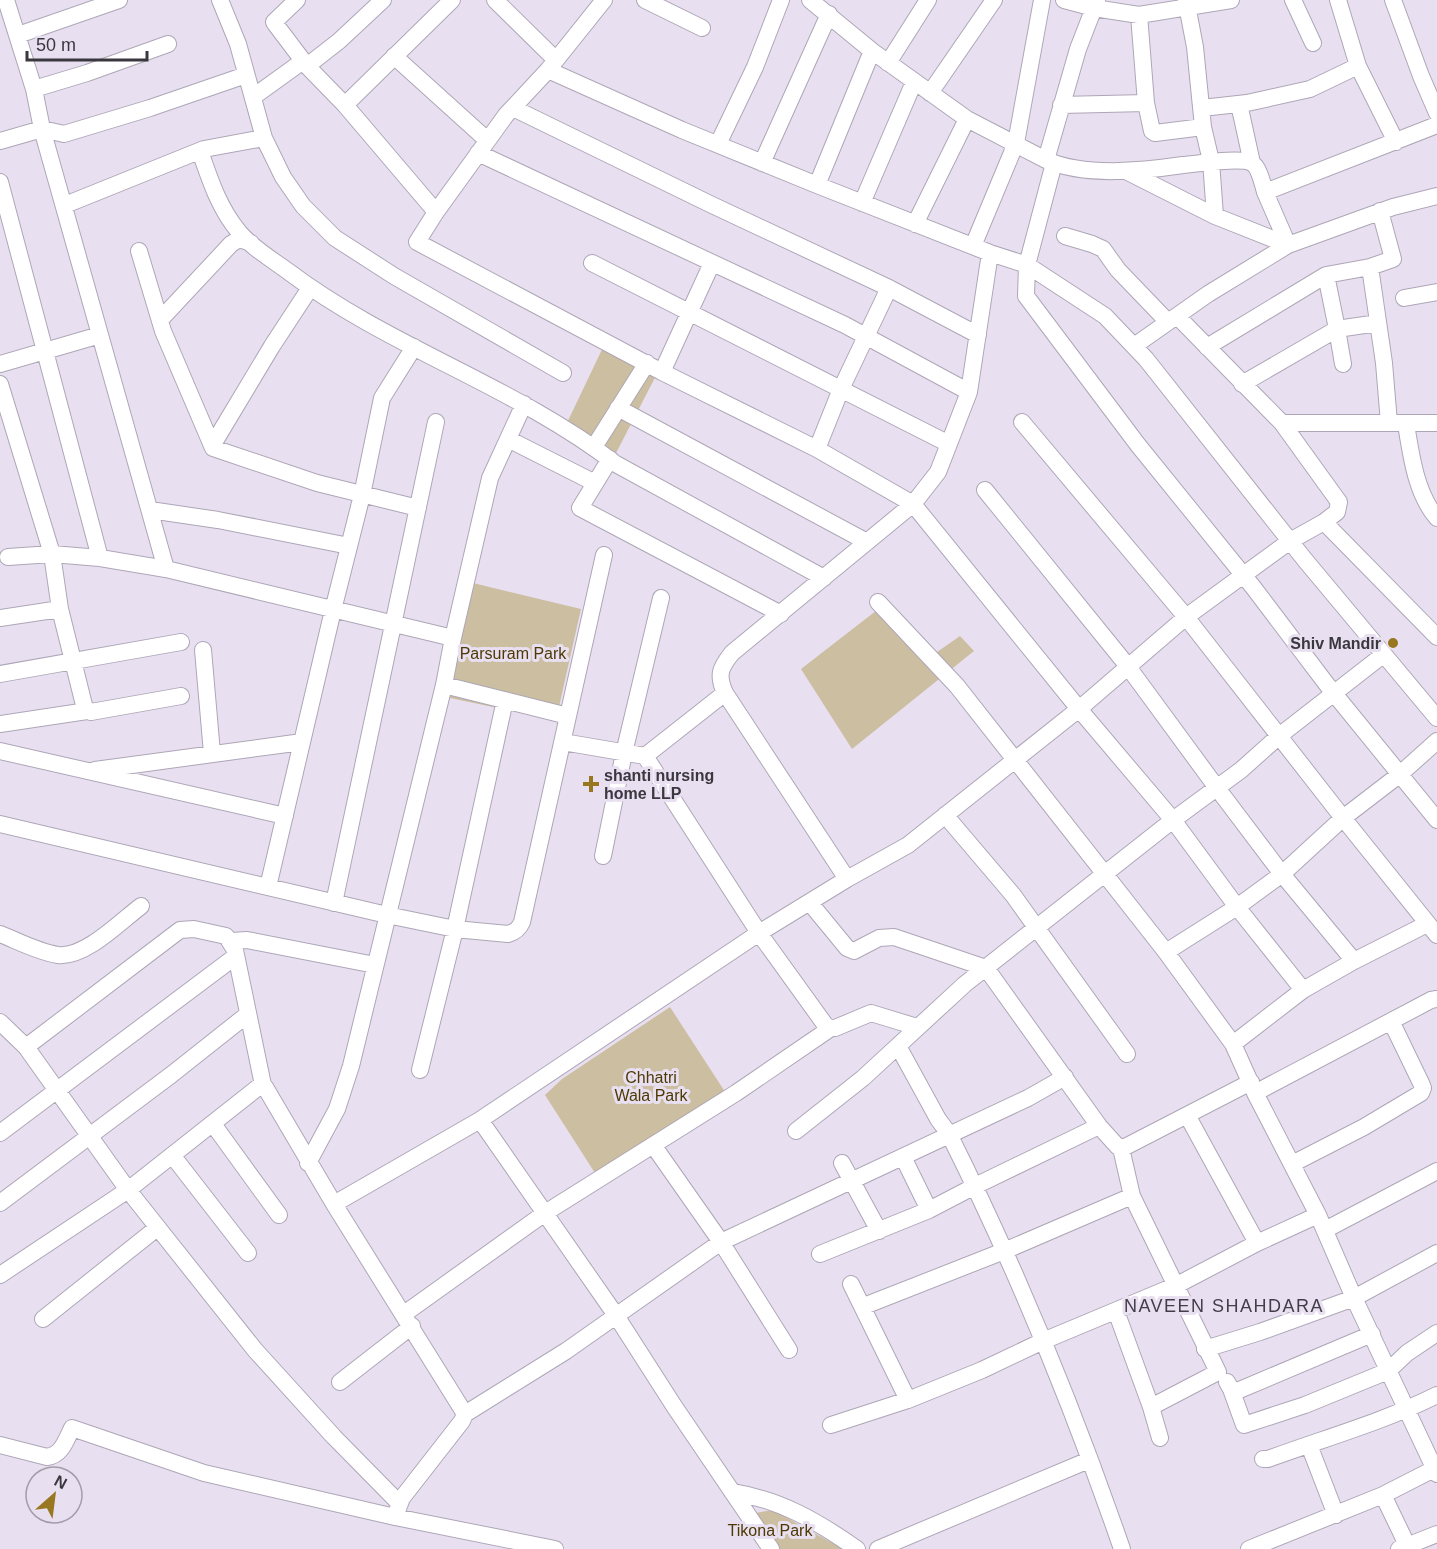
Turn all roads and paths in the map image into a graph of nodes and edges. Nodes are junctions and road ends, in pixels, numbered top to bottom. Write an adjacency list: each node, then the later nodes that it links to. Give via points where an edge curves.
1 (6, 0): 24 (street)
2 (119, 0): 24 (street)
3 (220, 0): 33 (street)
4 (297, 0): 29 (street, via 274,22)
5 (383, 0): 29 (street, via 346,34)
6 (452, 0): 28 (street)
7 (495, 0): 31 (street)
8 (604, 0): 31 (street)
9 (645, 0): 23 (street)
10 (781, 0): 53 (street, via 755,67)
11 (928, 0): 30 (street)
12 (994, 0): 36 (street)
13 (1041, 0): 52 (street)
14 (1064, 0): 20 (street)
15 (1231, 0): 19 (street)
16 (1293, 0): 25 (street)
17 (1338, 0): 32 (street)
18 (1393, 0): 44 (street)
19 (1187, 3): 22 (street); 43 (street)
20 (1095, 4): 22 (street); 41 (street)
21 (820, 5): 27 (street); 58 (street)
22 (1139, 15): 38 (street)
23 (702, 28)
24 (18, 34): 35 (street)
25 (1313, 43)
26 (168, 44): 35 (street)
27 (872, 51): 30 (street); 62 (street)
28 (394, 56): 40 (street); 54 (street)
29 (305, 63): 37 (street); 40 (street)
30 (888, 63): 34 (street)
31 (552, 65): 42 (street); 53 (street)
32 (1358, 66): 39 (street, via 1310,88); 51 (street)
33 (246, 75): 37 (street); 48 (street, via 64,134)
34 (914, 82): 36 (street); 65 (street)
35 (34, 88): 48 (street)
36 (930, 93): 45 (street)
37 (253, 97): 49 (street)
38 (1146, 103): 41 (street); 47 (street, via 1155,134)
39 (1239, 104): 43 (street); 59 (street)
40 (345, 105): 67 (street)
41 (1061, 105): 57 (street)
42 (513, 108): 54 (street); 83 (street)
43 (1202, 108): 47 (street)
44 (1437, 113)
45 (967, 119): 52 (street); 70 (street)
46 (1437, 125): 51 (street)
47 (1203, 127): 56 (street)
48 (42, 129): 50 (street); 66 (street)
49 (264, 138): 55 (street); 102 (street, via 303,206 335,238)
50 (0, 141)
51 (1396, 142): 63 (street)
52 (1016, 143): 57 (street); 74 (street)
53 (718, 144): 58 (street)
54 (483, 147): 67 (street); 78 (street)
55 (200, 151): 66 (street); 72 (street, via 225,214)
56 (1210, 161): 59 (street); 60 (street); 69 (street)
57 (1050, 162): 60 (street, via 1090,170); 79 (street)
58 (762, 163): 62 (street)
59 (1252, 163): 63 (street)
60 (1124, 171): 69 (street)
61 (0, 182): 97 (street)
62 (817, 185): 65 (street)
63 (1265, 192): 73 (street)
64 (1437, 196): 68 (street)
65 (862, 202): 70 (street)
66 (65, 205): 91 (street)
67 (436, 212): 98 (street, via 417,242)
68 (1380, 212): 73 (street); 80 (street, via 1394,259)
69 (1215, 216): 73 (street)
70 (915, 224): 74 (street)
71 (1065, 236): 87 (street, via 1103,249 1118,270)
72 (251, 243): 82 (street); 88 (street, via 239,239 231,244)
73 (1288, 244): 87 (street)
74 (974, 246): 76 (street)
75 (139, 251): 88 (street)
76 (990, 253): 79 (street); 92 (street)
77 (592, 263): 86 (street)
78 (712, 263): 86 (street); 93 (street)
79 (1027, 265): 95 (street, via 1105,316); 136 (street, via 1026,296)
80 (1370, 267): 81 (street); 89 (street)
81 (1326, 275): 90 (street); 96 (street)
82 (310, 288): 94 (street); 116 (street)
83 (889, 288): 92 (street); 93 (street)
84 (1437, 292): 85 (street)
85 (1404, 298)
86 (690, 314): 101 (street); 105 (street)
87 (1173, 319): 95 (street); 96 (street)
88 (160, 321): 116 (street)
89 (1378, 323): 90 (street); 113 (street)
90 (1337, 328): 100 (street); 104 (street)
91 (100, 335): 97 (street); 125 (street)
92 (978, 335): 106 (street)
93 (867, 336): 105 (street); 106 (street)
94 (414, 346): 107 (street); 122 (street, via 382,398)
95 (1134, 346): 128 (street)
96 (1207, 347): 104 (street)
97 (46, 351): 99 (street); 134 (street)
98 (646, 363): 101 (street); 108 (street)
99 (0, 364)
100 (1343, 364)
101 (662, 372): 118 (street)
102 (563, 374)
103 (0, 384): 131 (street)
104 (1242, 384): 111 (street)
105 (841, 389): 115 (street); 118 (street)
106 (969, 392): 115 (street)
107 (524, 404): 114 (street); 117 (street)
108 (618, 408): 117 (street); 129 (street)
109 (436, 422): 124 (street)
110 (1022, 422): 143 (street)
111 (1282, 423): 113 (street); 127 (street, via 1339,502 1337,512)
112 (1437, 423): 113 (street)
113 (1398, 424): 126 (street, via 1426,502)
114 (508, 439): 120 (street); 147 (street, via 490,478)
115 (949, 444): 123 (street, via 938,472)
116 (212, 446): 122 (street, via 300,478)
117 (594, 447): 119 (street)
118 (817, 449): 123 (street)
119 (610, 459): 120 (street); 137 (street)
120 (595, 483): 142 (street, via 580,508)
121 (985, 490): 152 (street)
122 (362, 495): 124 (street); 130 (street)
123 (913, 504): 129 (street); 159 (street)
124 (418, 508): 145 (street)
125 (150, 510): 130 (street); 135 (street)
126 (1437, 518)
127 (1324, 522): 128 (street); 146 (street)
128 (1290, 541): 136 (street); 150 (street)
129 (867, 542): 137 (street)
130 (349, 546): 141 (street)
131 (52, 554): 133 (street); 134 (street); 140 (street)
132 (604, 555): 161 (street)
133 (8, 557)
134 (100, 558): 135 (street)
135 (166, 569): 141 (street)
136 (1242, 575): 143 (street); 156 (street)
137 (824, 578): 142 (street)
138 (661, 598): 170 (street)
139 (878, 602): 172 (street, via 957,686)
140 (60, 609): 144 (street); 151 (street)
141 (333, 610): 145 (street); 166 (street)
142 (781, 614): 155 (street, via 726,660 720,681)
143 (1186, 617): 152 (street); 164 (street)
144 (0, 618)
145 (393, 624): 147 (street); 187 (street)
146 (1437, 637)
147 (453, 638): 154 (street)
148 (181, 642): 151 (street)
149 (203, 650): 169 (street)
150 (1383, 655): 156 (street); 162 (street)
151 (72, 661): 153 (street); 160 (street)
152 (1127, 667): 159 (street); 175 (street)
153 (0, 674)
154 (444, 685): 158 (street); 191 (street)
155 (726, 693): 171 (street); 185 (street)
156 (1334, 693): 164 (street); 174 (street)
157 (181, 696): 160 (street)
158 (505, 700): 161 (street); 192 (street)
159 (1079, 709): 172 (street); 179 (street)
160 (87, 711): 163 (street)
161 (568, 716): 167 (street)
162 (1437, 718)
163 (0, 724)
164 (1279, 736): 175 (street); 178 (street)
165 (1437, 741): 174 (street)
166 (302, 742): 169 (street); 177 (street)
167 (563, 742): 170 (street); 192 (street, via 519,928 508,934)
168 (0, 751): 173 (street)
169 (212, 753): 173 (street)
170 (624, 753): 171 (street); 182 (street)
171 (645, 756): 195 (street)
172 (1014, 759): 176 (street); 183 (street)
173 (84, 771): 177 (street)
174 (1399, 775): 178 (street); 180 (street)
175 (1216, 788): 179 (street); 184 (street)
176 (945, 814): 185 (street, via 908,845); 193 (street, via 1013,895)
177 (285, 816): 186 (street)
178 (1343, 819): 184 (street); 194 (street)
179 (1173, 820): 183 (street); 190 (street)
180 (1437, 820)
181 (0, 824): 186 (street)
182 (603, 856)
183 (1105, 874): 193 (street); 198 (street)
184 (1282, 874): 190 (street); 199 (street)
185 (848, 879): 188 (street)
186 (268, 887): 187 (street)
187 (334, 903): 191 (street)
188 (810, 903): 195 (street); 201 (street, via 847,948 854,951 879,938 894,937)
189 (141, 906): 196 (street, via 80,951 66,955)
190 (1238, 907): 198 (street); 202 (street)
191 (387, 915): 192 (street); 200 (street)
192 (455, 929): 213 (street)
193 (1036, 929): 201 (street); 212 (street)
194 (1432, 930): 199 (street)
195 (759, 933): 208 (street); 219 (street)
196 (0, 934)
197 (233, 949): 200 (street, via 247,940); 204 (street); 211 (street, via 220,934 180,930); 217 (street)
198 (1166, 952): 209 (street)
199 (1354, 961): 202 (street)
200 (375, 965): 230 (street, via 345,1088)
201 (986, 968): 207 (street); 214 (street)
202 (1303, 990): 209 (street)
203 (1437, 999): 205 (street)
204 (248, 1014): 215 (street); 225 (street)
205 (1392, 1021): 216 (street); 232 (street, via 1421,1083 1420,1093)
206 (0, 1022): 211 (street)
207 (917, 1027): 208 (street, via 871,1013); 210 (street)
208 (831, 1028): 226 (street)
209 (1233, 1044): 216 (street)
210 (898, 1046): 222 (street); 224 (street)
211 (26, 1047): 217 (street)
212 (1127, 1054)
213 (420, 1070)
214 (1065, 1077): 221 (street); 224 (street)
215 (263, 1085): 220 (street); 230 (street)
216 (1253, 1088): 218 (street); 232 (street)
217 (56, 1090): 223 (street); 225 (street)
218 (1187, 1115): 227 (street); 247 (street)
219 (480, 1120): 239 (street); 241 (street)
220 (213, 1124): 228 (street); 242 (street)
221 (1099, 1126): 227 (street); 235 (street)
222 (796, 1131)
223 (0, 1133)
224 (949, 1134): 229 (street); 235 (street)
225 (89, 1135): 236 (street); 238 (street)
226 (653, 1145): 241 (street); 246 (street)
227 (1121, 1148): 237 (street)
228 (172, 1155): 236 (street); 249 (street)
229 (903, 1157): 234 (street); 240 (street)
230 (309, 1163): 239 (street)
231 (842, 1163): 234 (street)
232 (1292, 1164): 243 (street)
233 (1437, 1171): 243 (street)
234 (851, 1180): 245 (street); 246 (street)
235 (975, 1186): 240 (street); 248 (street)
236 (128, 1190): 244 (street); 252 (street)
237 (1132, 1196): 248 (street); 254 (street)
238 (0, 1203)
239 (334, 1204): 260 (street)
240 (929, 1210): 245 (street)
241 (545, 1213): 258 (street); 260 (street)
242 (279, 1215)
243 (1322, 1222): 247 (street); 255 (street)
244 (157, 1228): 259 (street); 284 (street, via 255,1350)
245 (879, 1231): 251 (street)
246 (721, 1242): 258 (street); 265 (street)
247 (1257, 1243): 254 (street)
248 (1004, 1251): 256 (street); 263 (street)
249 (248, 1253)
250 (1437, 1253): 255 (street)
251 (820, 1254)
252 (0, 1275)
253 (851, 1284): 256 (street)
254 (1177, 1285): 257 (street); 264 (street)
255 (1354, 1298): 262 (street); 264 (street)
256 (864, 1306): 271 (street)
257 (1116, 1311): 263 (street); 272 (street)
258 (615, 1314): 274 (street, via 566,1351); 282 (street)
259 (44, 1319)
260 (408, 1320): 268 (street); 274 (street)
261 (1437, 1333): 266 (street)
262 (1372, 1334): 266 (street); 269 (street, via 1237,1391)
263 (1042, 1341): 271 (street); 280 (street)
264 (1205, 1348): 267 (street)
265 (789, 1350)
266 (1388, 1371): 269 (street, via 1244,1425); 273 (street)
267 (1218, 1372): 269 (street); 272 (street)
268 (340, 1382)
269 (1231, 1389)
270 (1437, 1395): 273 (street)
271 (908, 1400): 275 (street)
272 (1151, 1407): 276 (street)
273 (1406, 1410): 278 (street); 281 (street)
274 (465, 1414): 284 (street)
275 (831, 1425)
276 (1160, 1438)
277 (0, 1445): 284 (street, via 54,1456 72,1428 204,1473)
278 (1309, 1445): 279 (street); 285 (street)
279 (1263, 1459)
280 (1089, 1460): 292 (street); 293 (street)
281 (1436, 1472): 283 (street)
282 (732, 1492): 290 (street); 291 (street, via 802,1514)
283 (1383, 1495): 285 (street); 288 (street)
284 (397, 1510): 289 (street)
285 (1336, 1515): 287 (street)
286 (1437, 1534): 288 (street)
287 (1241, 1547)
288 (1405, 1548)
289 (555, 1549)
290 (771, 1549)
291 (857, 1549)
292 (878, 1549)
293 (1122, 1549)

